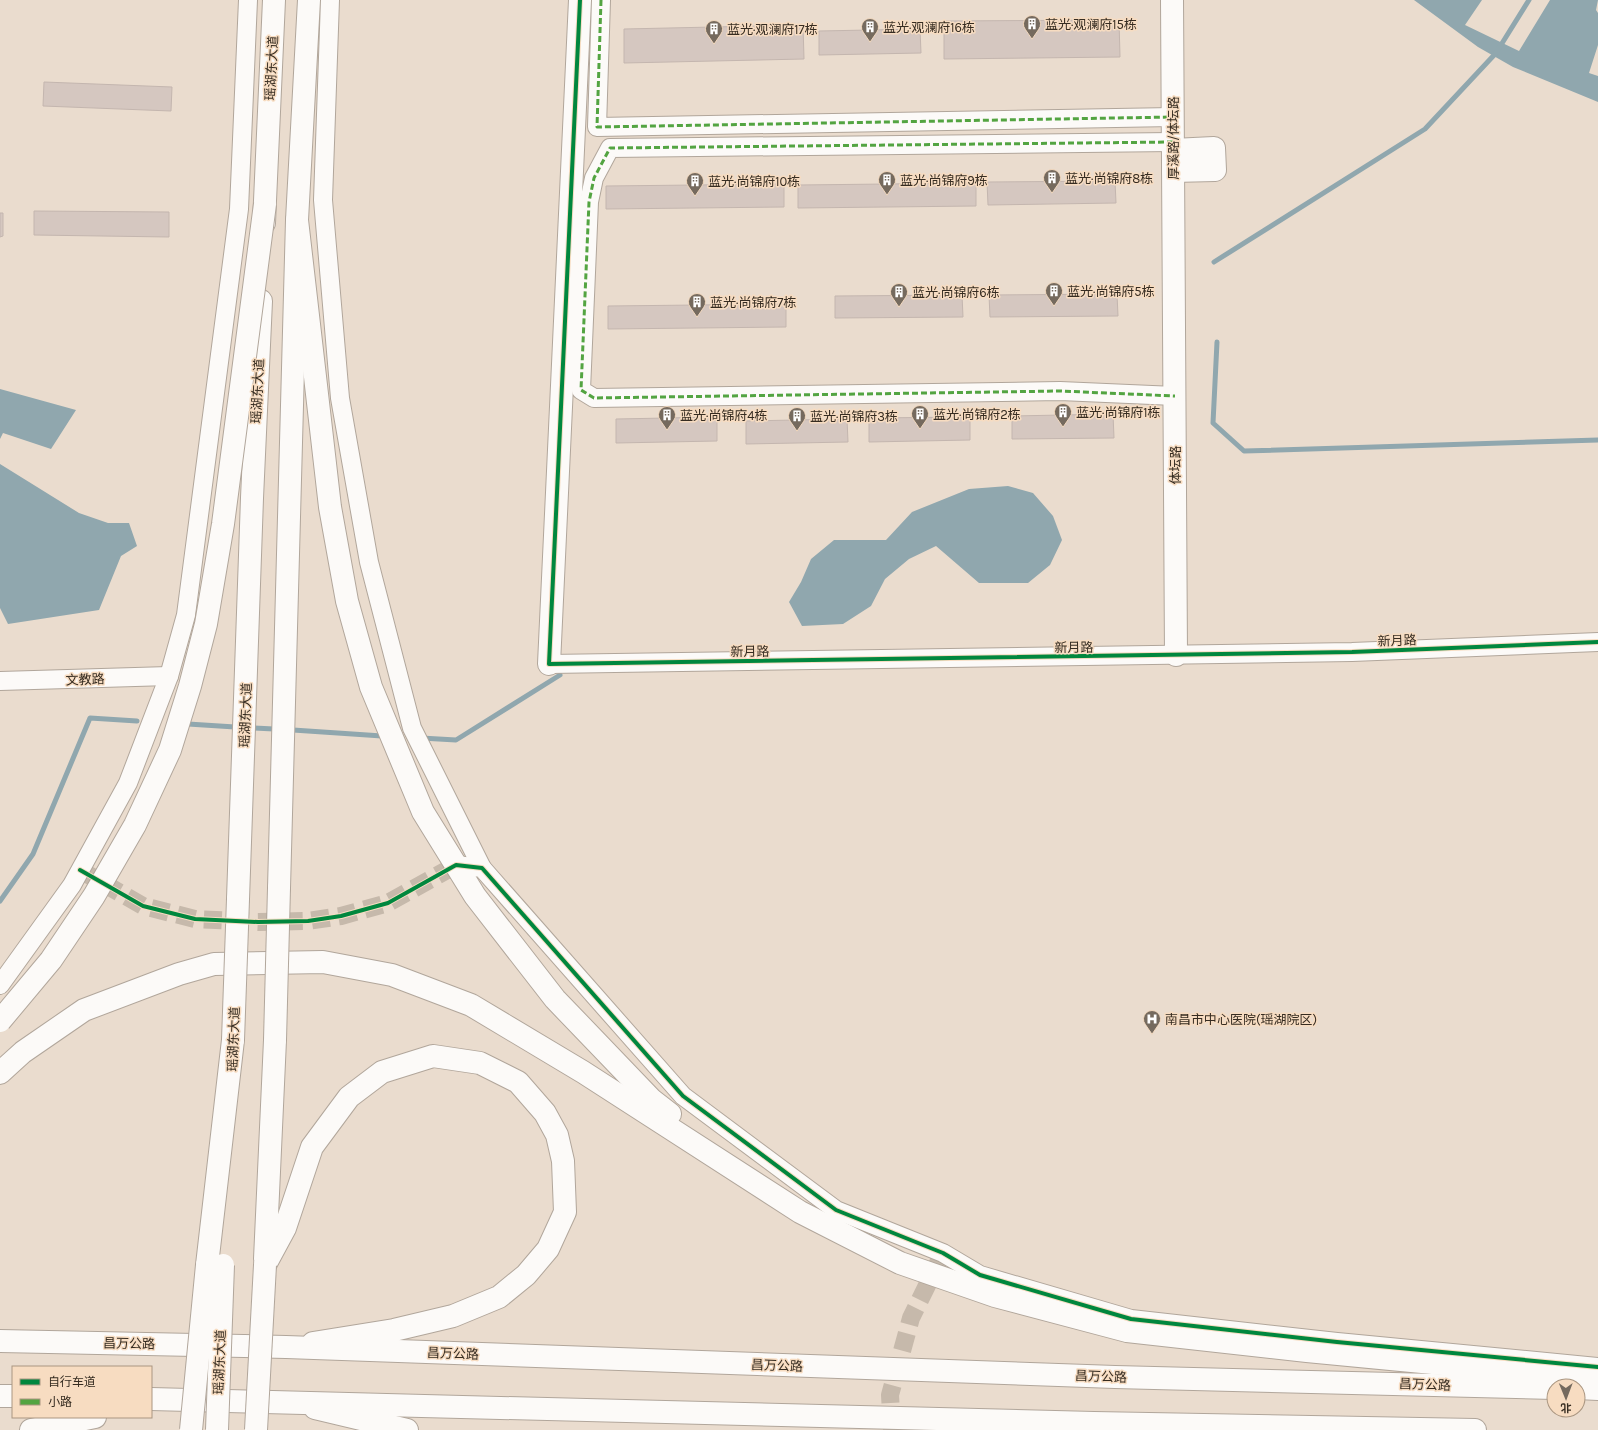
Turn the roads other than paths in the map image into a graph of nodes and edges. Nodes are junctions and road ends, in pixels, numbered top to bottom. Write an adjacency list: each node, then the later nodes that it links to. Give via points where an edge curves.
1 (248, 0): 18 (street, via 239,209 186,615)
2 (274, 0): 11 (main road, 瑶湖东大道)
3 (309, 0): 12 (main road)
4 (330, 0): 21 (street, via 323,200 340,398 369,562 412,728)
5 (580, 0): 17 (main road)
6 (601, 0): 8 (street, via 597,127)
7 (1172, 0): 8 (main road, 厚溪路/体坛路)
8 (1173, 117): 9 (main road, 厚溪路/体坛路)
9 (1173, 146): 10 (main road, 厚溪路/体坛路); 10 (main road, via 1214,148 1215,170); 14 (street, via 610,148 594,178 589,202 581,390 594,398 1060,391)
10 (1173, 172): 13 (main road, 厚溪路/体坛路)
11 (265, 204): 23 (main road, bridge, via 223,524 209,609 192,678 170,750 135,825 94,896 51,960); 26 (main road, 瑶湖东大道, bridge, via 252,490 233,1040)
12 (297, 220): 20 (main road, via 330,506 347,601 371,687 424,812); 27 (main road, bridge, via 276,1040)
13 (1174, 275): 14 (main road, 体坛路)
14 (1175, 396): 16 (main road, 体坛路)
15 (1598, 642): 16 (street, 新月路, via 1352,652)
16 (1176, 655): 17 (street, 新月路)
17 (549, 664)
18 (169, 676): 19 (street, 文教路); 22 (street, via 121,796 72,885)
19 (0, 681)
20 (456, 865): 21 (street); 25 (main road, via 475,896 555,999 652,1100)
21 (482, 868): 30 (street, via 683,1096 836,1210 943,1252 980,1275 1131,1319)
22 (0, 985)
23 (0, 1021)
24 (0, 1073): 25 (main road, via 23,1052 84,1010 179,974 214,964 322,962 392,975 471,1005 583,1072)
25 (800, 1212): 31 (main road, via 900,1263 995,1296 1127,1331)
26 (215, 1265): 43 (main road, bridge); 44 (main road, 瑶湖东大道, bridge)
27 (264, 1265): 29 (main road, via 285,1228 312,1147 349,1097 382,1072 433,1056 480,1063 518,1082 545,1113 557,1135 563,1161 565,1212 548,1249 526,1275 499,1297 453,1316 401,1328); 45 (main road, bridge)
28 (0, 1341): 29 (main road, 昌万公路)
29 (286, 1347): 32 (main road, 昌万公路, via 1115,1377)
30 (1598, 1367)
31 (1598, 1380)
32 (1546, 1388)
33 (1586, 1388): 34 (main road)
34 (1598, 1389)
35 (0, 1396): 36 (main road)
36 (12, 1396)
37 (152, 1400): 38 (main road)
38 (179, 1400): 39 (main road); 40 (main road)
39 (294, 1403): 46 (main road); 47 (main road)
40 (152, 1406)
41 (90, 1418): 42 (main road)
42 (30, 1430)
43 (191, 1430)
44 (217, 1430)
45 (256, 1430)
46 (407, 1430)
47 (1475, 1430)

